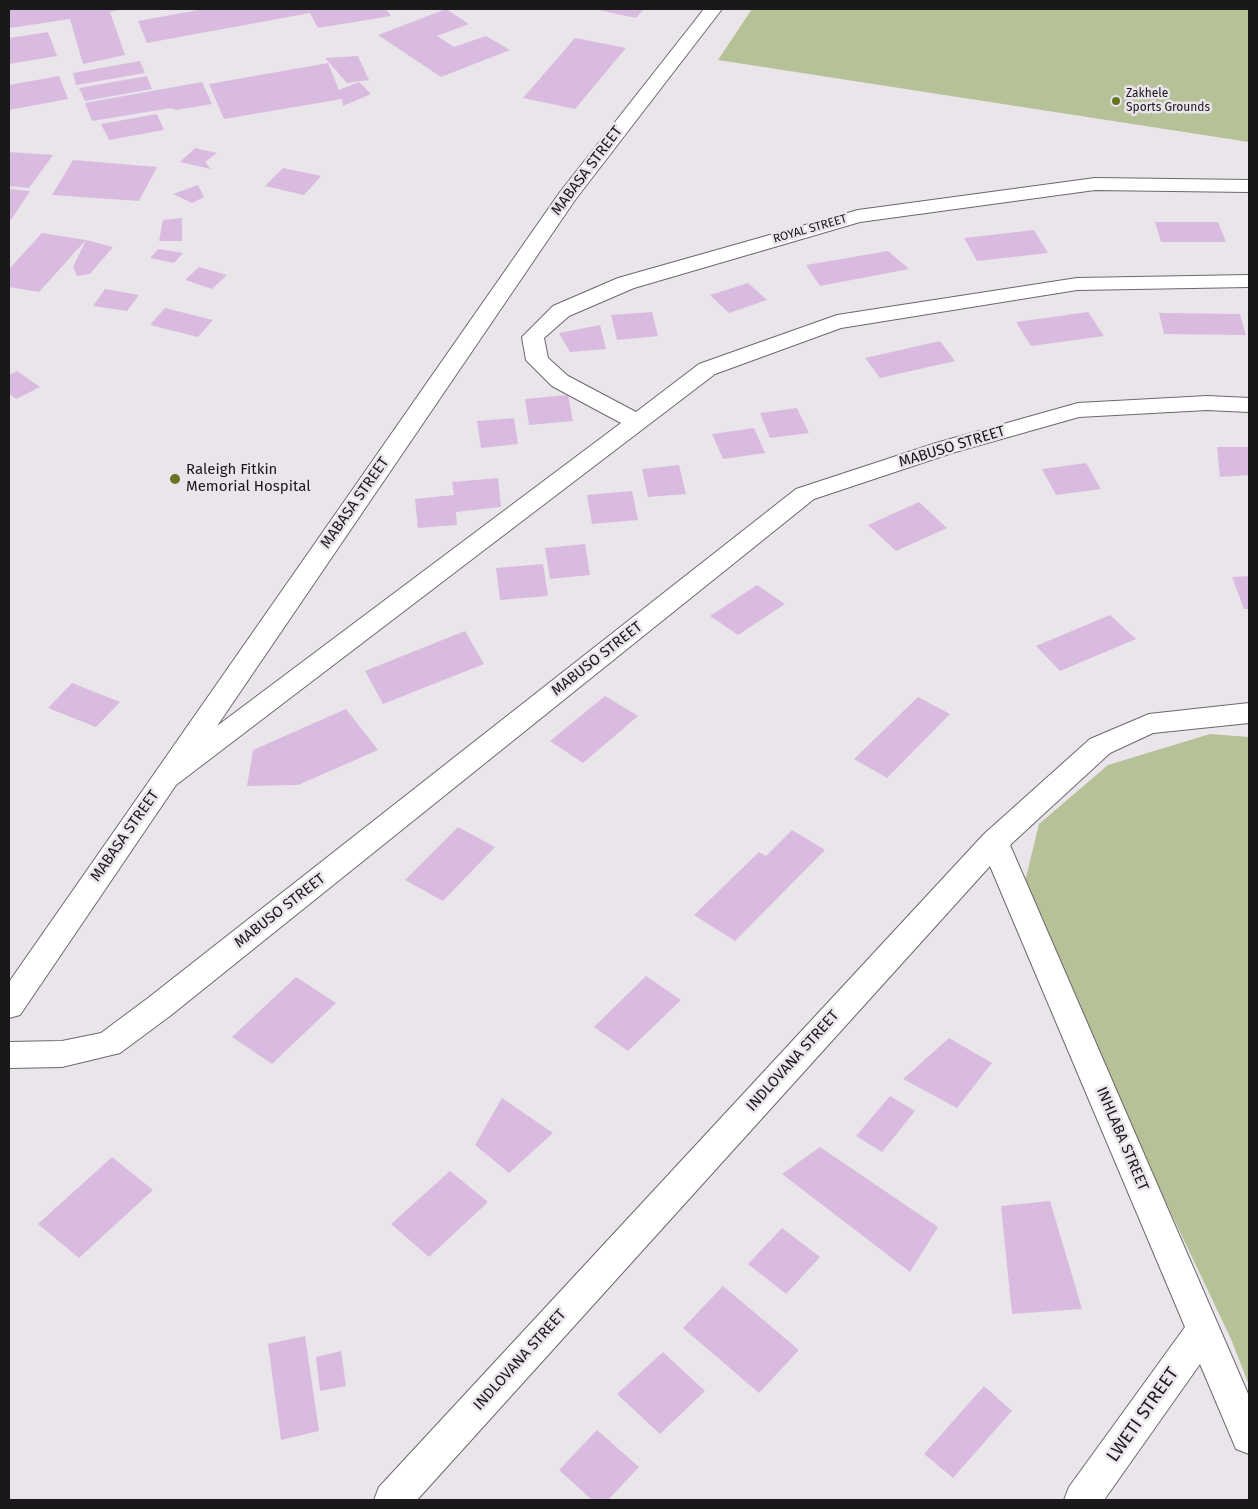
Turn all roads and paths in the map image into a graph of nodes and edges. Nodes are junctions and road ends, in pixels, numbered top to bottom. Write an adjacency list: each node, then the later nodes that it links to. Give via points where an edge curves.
1 (713, 9): 7 (street, MABASA STREET, via 566,196)
2 (1249, 186): 5 (street, ROYAL STREET, via 1095,184 858,216 626,283 561,311 534,337 537,360 560,381)
3 (1249, 281): 5 (street, via 1077,284 837,322 707,369)
4 (1249, 405): 10 (street, MABUSO STREET, via 1207,403 1078,410 944,448 805,494 110,1044 62,1054)
5 (637, 422): 7 (street)
6 (1249, 713): 8 (street, INDLOVANA STREET, via 1149,724 1100,746)
7 (164, 779): 9 (street, MABASA STREET)
8 (994, 842): 11 (street, INHLABA STREET); 13 (street, INDLOVANA STREET)
9 (9, 1006)
10 (9, 1054)
11 (1204, 1329): 12 (street, INHLABA STREET); 14 (street, LWETI STREET)
12 (1249, 1437)
13 (392, 1500)
14 (1082, 1500)

